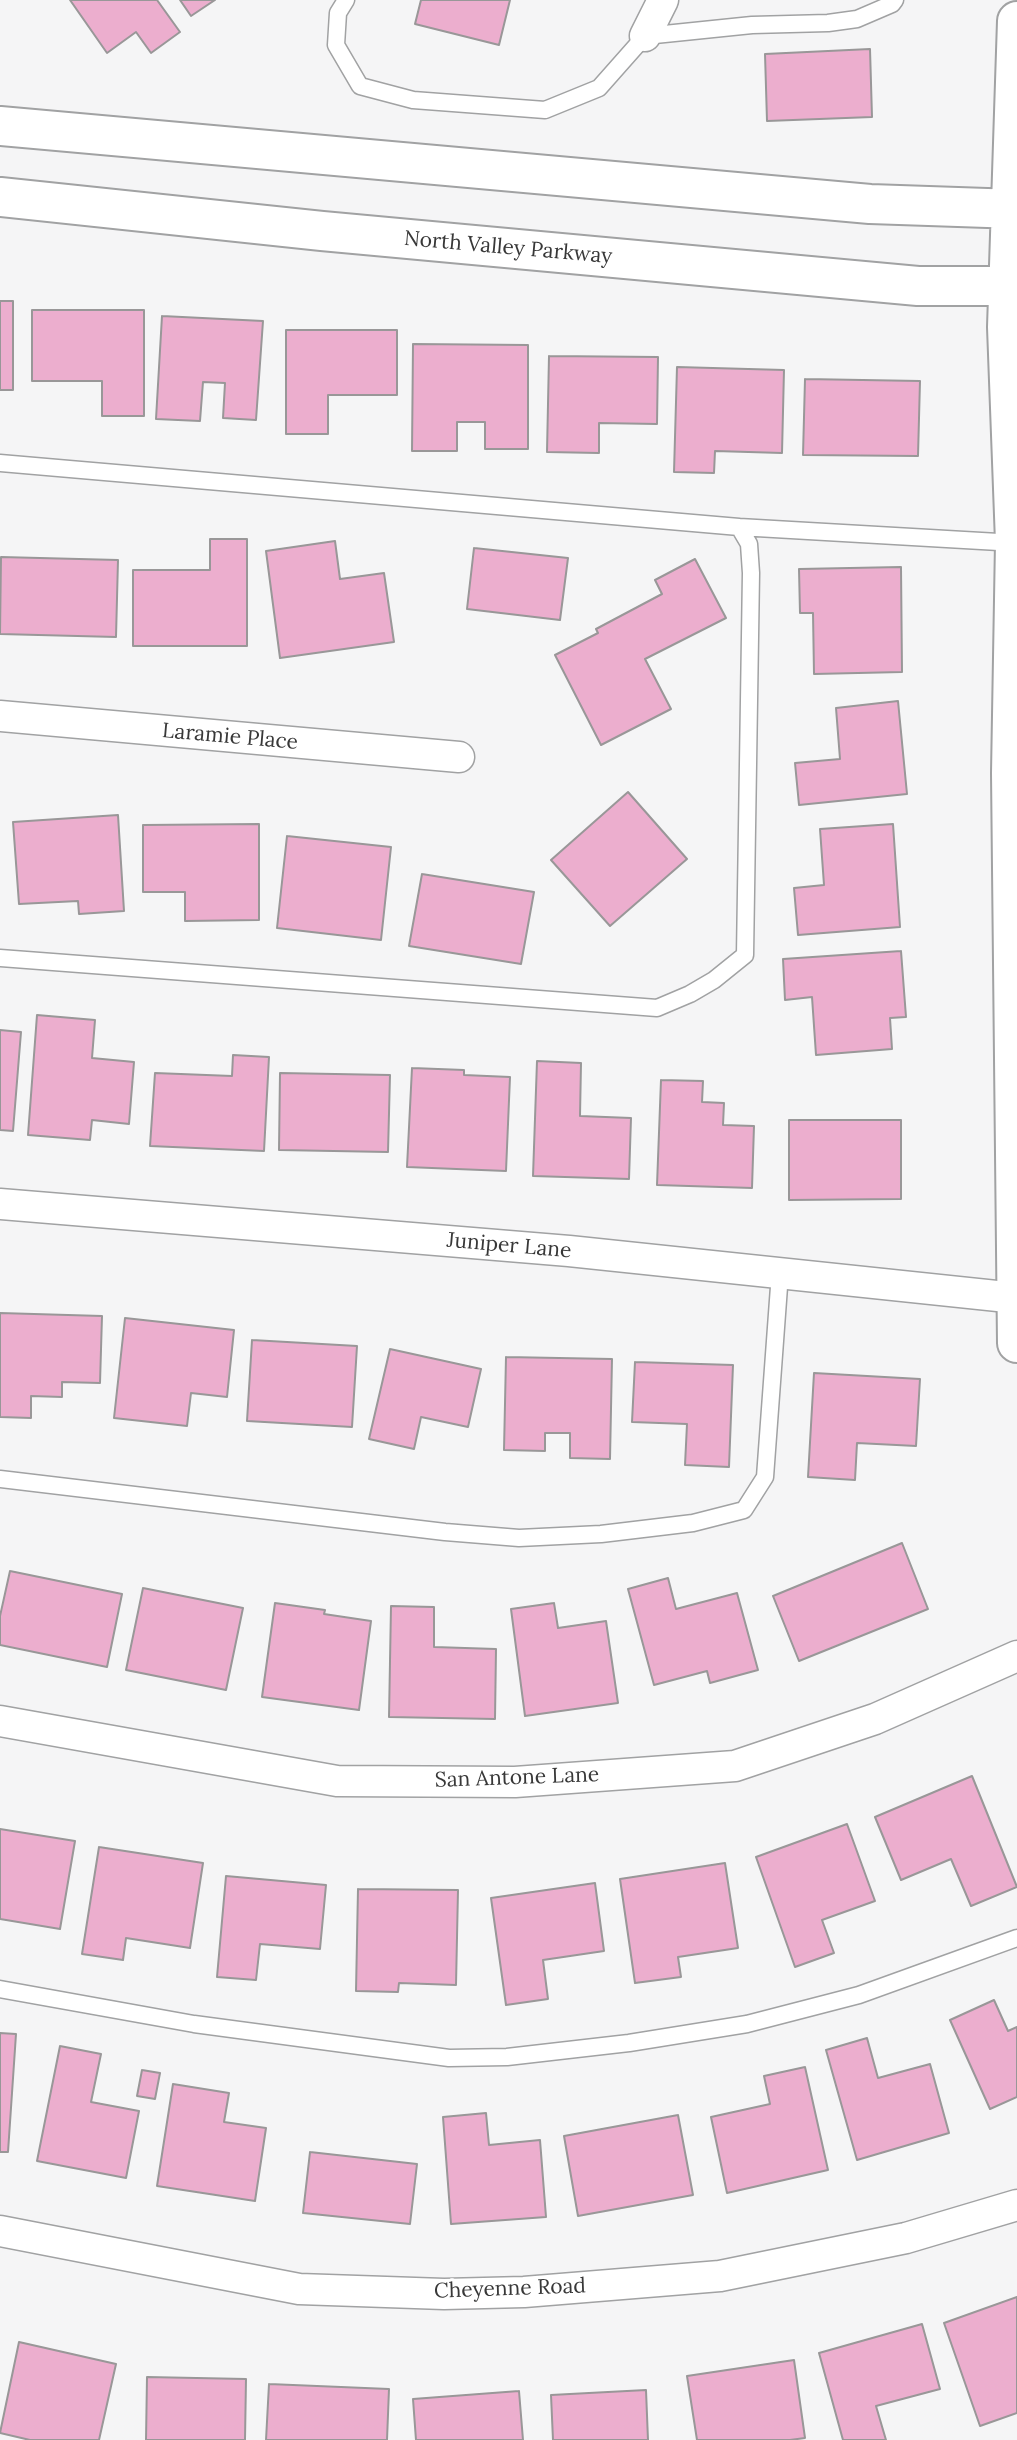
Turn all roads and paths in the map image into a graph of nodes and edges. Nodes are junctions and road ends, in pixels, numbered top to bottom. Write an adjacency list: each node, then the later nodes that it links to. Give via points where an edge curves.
1 (346, 0): 5 (lane, via 338,12 336,45 360,86 413,100 545,110 599,88)
2 (663, 0): 5 (street)
3 (895, 0): 5 (lane, via 857,19)
4 (1017, 21): 8 (street)
5 (645, 36)
6 (0, 126): 8 (street, via 870,204)
7 (0, 197): 9 (street, North Valley Parkway, via 918,286)
8 (1014, 209): 9 (street)
9 (1013, 286): 12 (street, via 1007,327)
10 (0, 463): 11 (lane)
11 (739, 527): 12 (lane); 16 (lane, via 749,544 751,573 745,955 690,994 657,1008)
12 (1016, 542): 15 (street)
13 (0, 716): 14 (street, Laramie Place)
14 (459, 757)
15 (1014, 773): 17 (street)
16 (0, 958)
17 (1016, 1052): 20 (street)
18 (0, 1204): 19 (street, Juniper Lane)
19 (780, 1273): 20 (street, Juniper Lane); 22 (lane, via 765,1477 744,1510 693,1523 519,1538)
20 (1017, 1298): 21 (street)
21 (1017, 1343)
22 (0, 1479)
23 (1017, 1656): 24 (street, San Antone Lane, via 875,1719 735,1766 515,1782 337,1781)
24 (0, 1721)
25 (1017, 1938): 26 (lane, via 859,1995 747,2024 507,2057 449,2058 208,2026)
26 (0, 1989)
27 (1017, 2205): 28 (street, Cheyenne Road, via 906,2238 720,2276 524,2292 299,2289)
28 (0, 2231)

